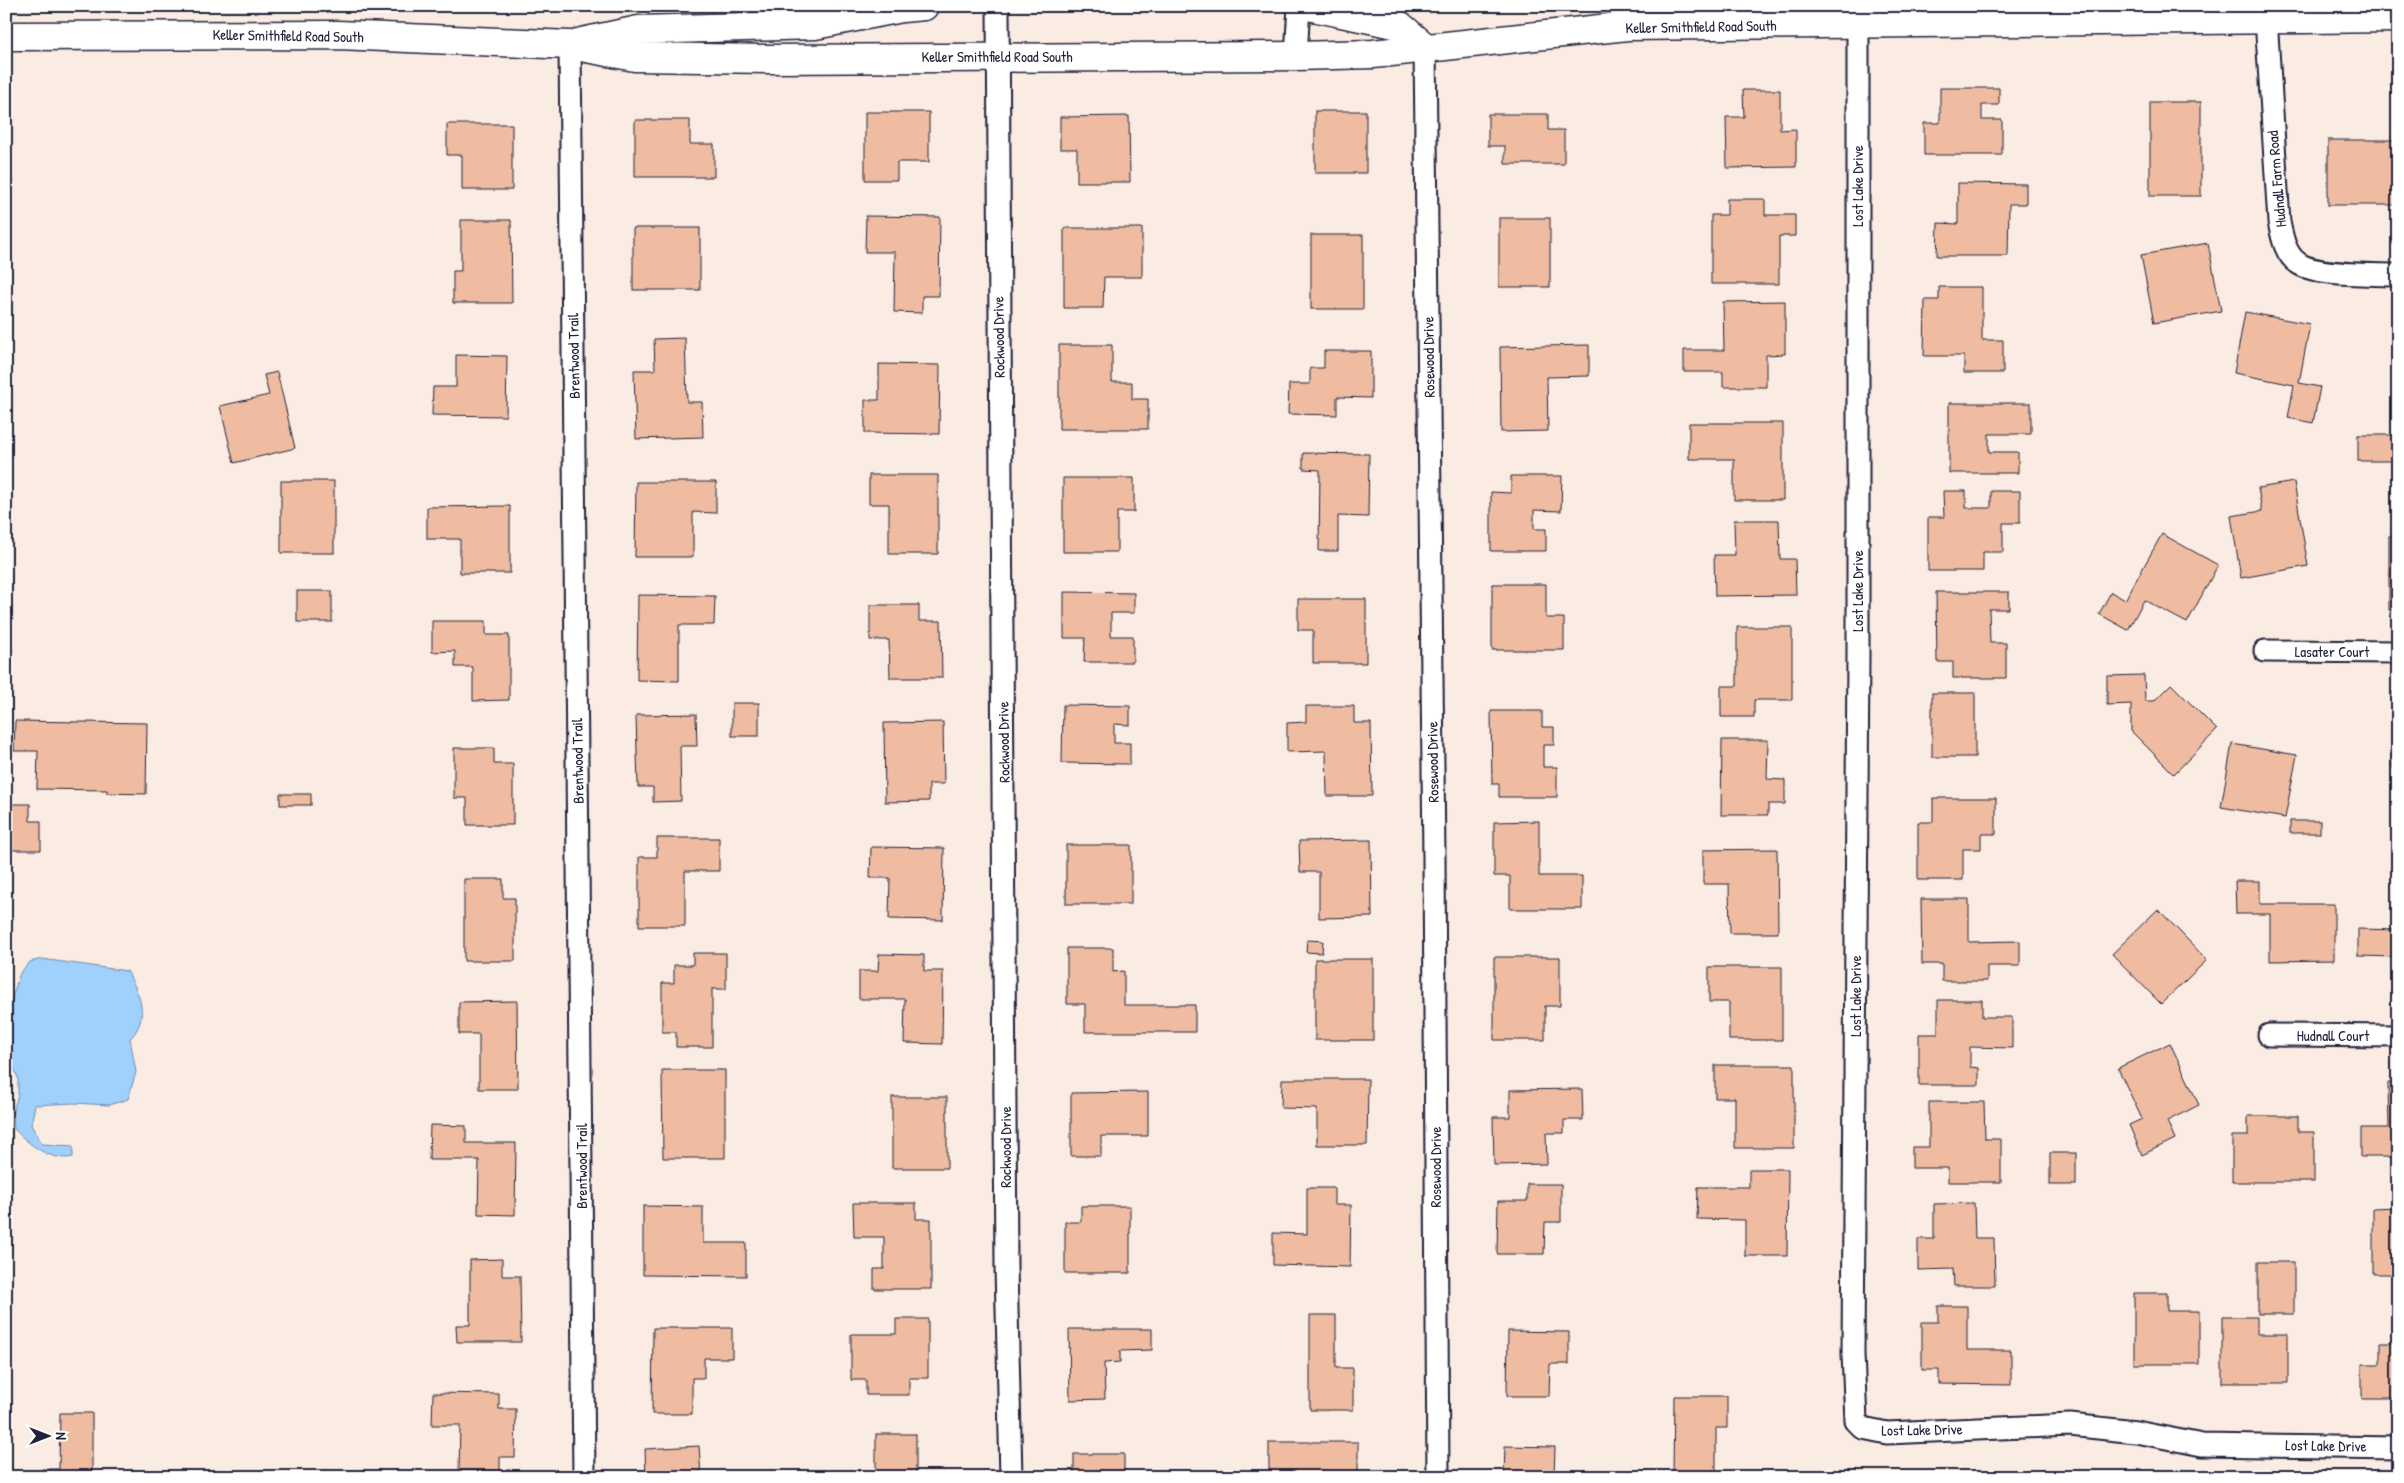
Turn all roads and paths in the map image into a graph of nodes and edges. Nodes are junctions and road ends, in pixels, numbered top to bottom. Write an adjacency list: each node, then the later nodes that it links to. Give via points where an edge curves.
1 (924, 6): 9 (main road, Keller Smithfield Road South, via 815,25 639,30)
2 (998, 6): 12 (street, Rockwood Drive)
3 (1299, 6): 11 (street)
4 (1308, 6): 10 (main road, via 1399,25)
5 (2266, 18): 6 (main road, Keller Smithfield Road South); 7 (main road, Keller Smithfield Road South); 13 (street, Hudnall Farm Road, via 2283,243 2298,263 2319,271)
6 (2398, 18)
7 (1858, 24): 10 (main road, Keller Smithfield Road South, via 1628,26); 18 (street, Lost Lake Drive, via 1856,1421 1863,1428 1887,1433 2070,1425 2136,1432 2202,1445)
8 (6, 36): 9 (main road, Keller Smithfield Road South, via 338,36)
9 (570, 45): 12 (main road, Keller Smithfield Road South, via 635,57); 19 (street, Brentwood Trail)
10 (1425, 47): 11 (main road, Keller Smithfield Road South, via 1373,54); 21 (street, Rosewood Drive)
11 (1296, 56): 12 (main road, Keller Smithfield Road South)
12 (996, 58): 20 (street, Rockwood Drive, via 1006,1267)
13 (2398, 275)
14 (2265, 651): 15 (street, Lasater Court)
15 (2398, 652)
16 (2269, 1035): 17 (street, Hudnall Court)
17 (2398, 1036)
18 (2398, 1448)
19 (584, 1477)
20 (1011, 1477)
21 (1438, 1477)

